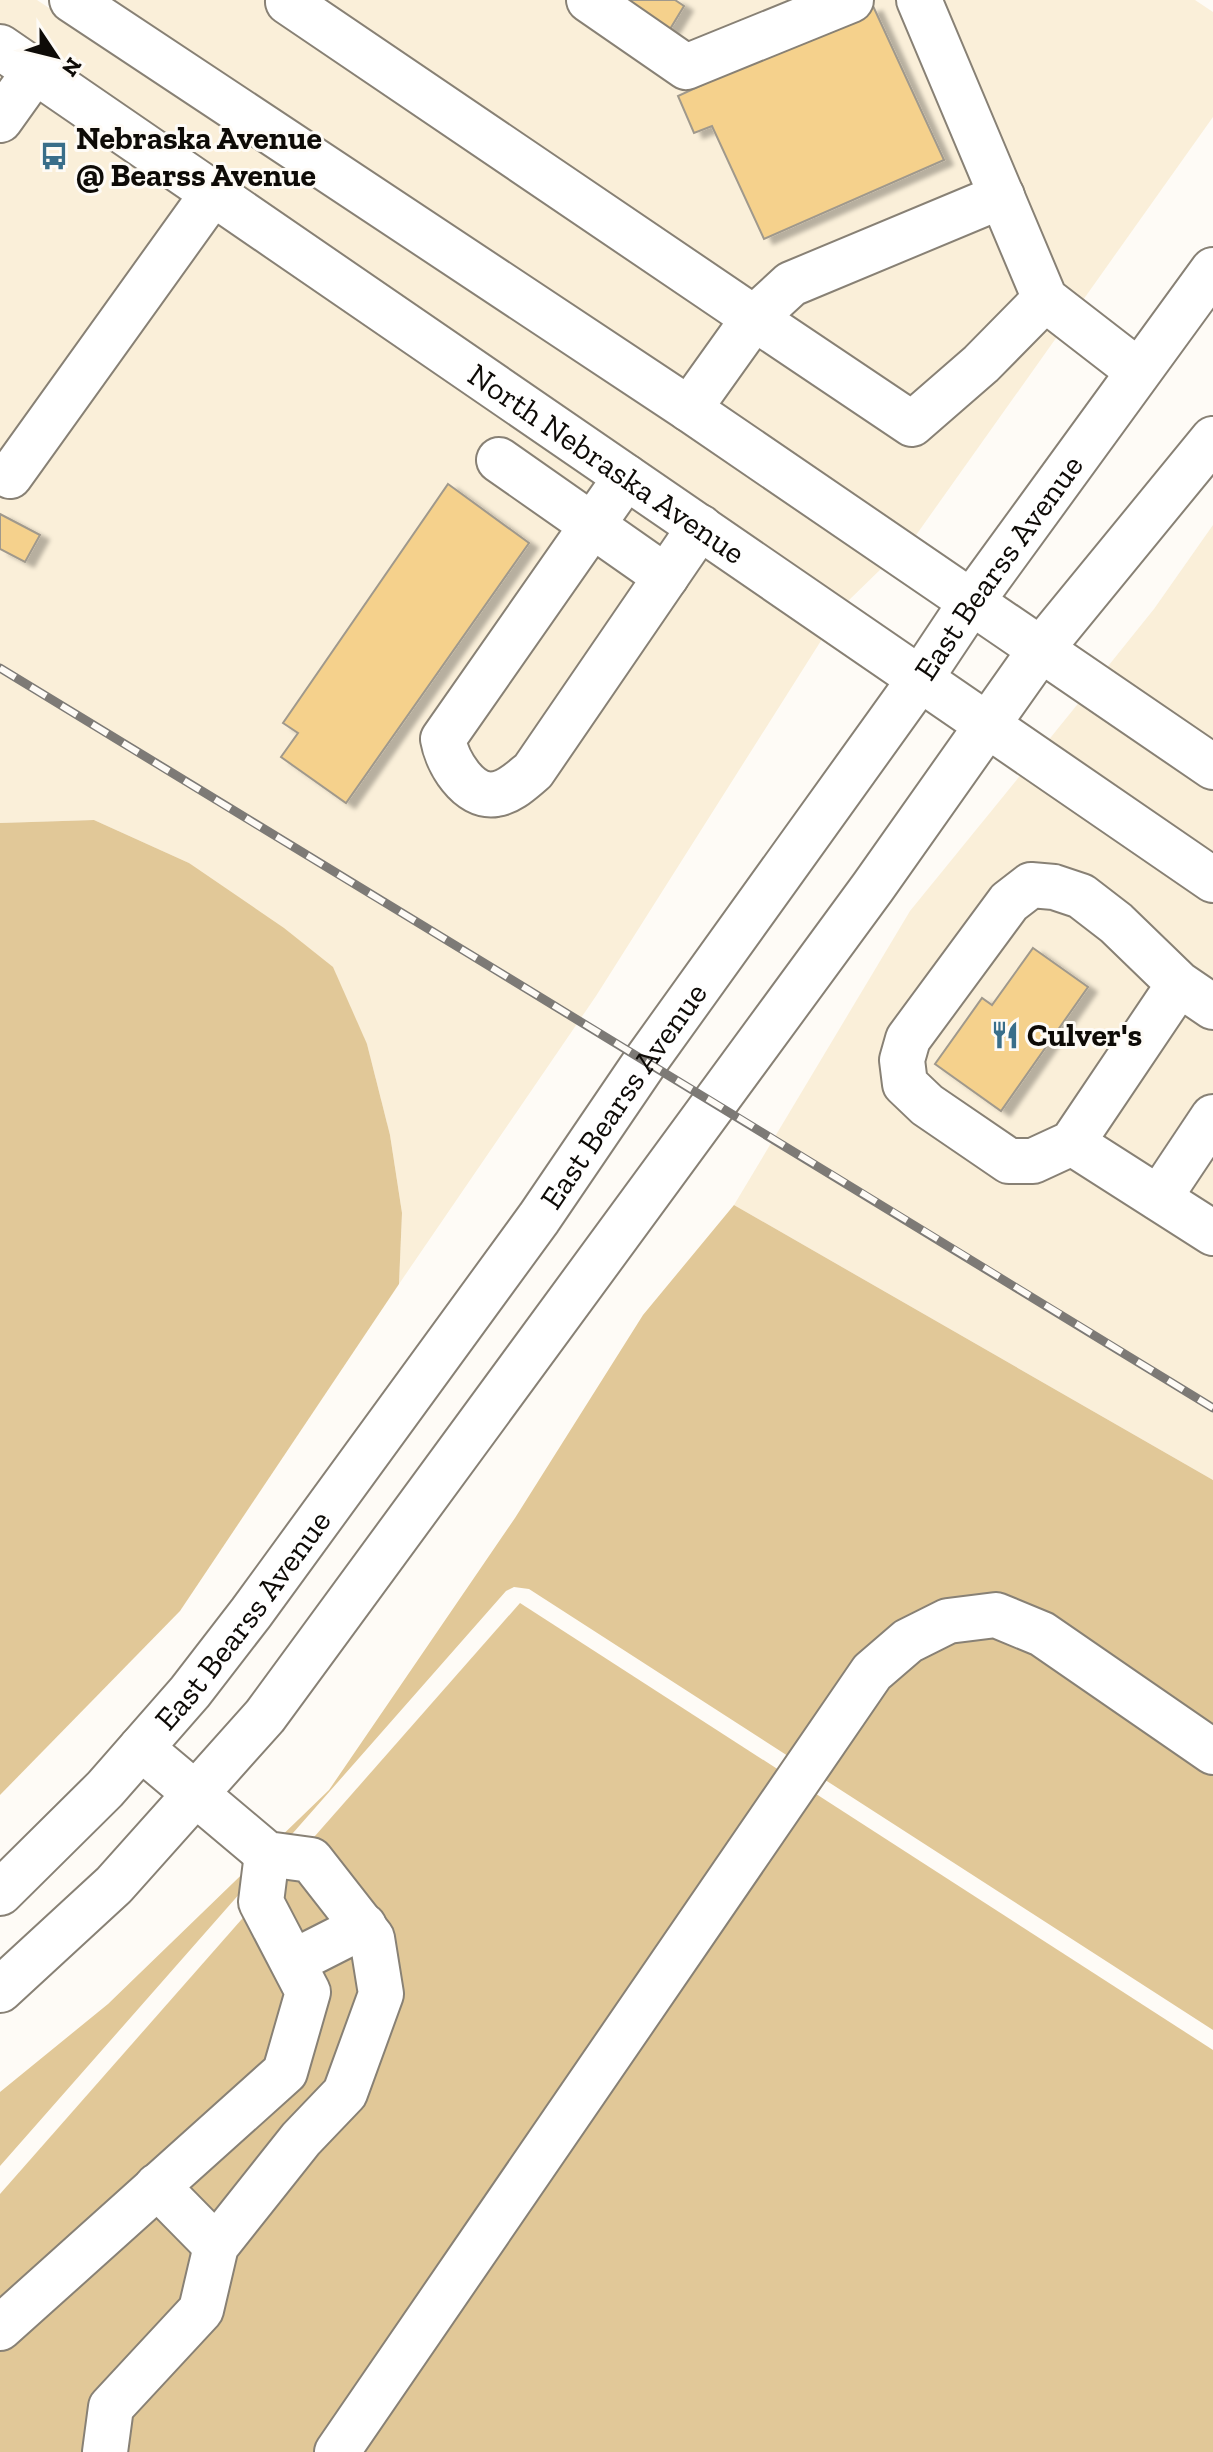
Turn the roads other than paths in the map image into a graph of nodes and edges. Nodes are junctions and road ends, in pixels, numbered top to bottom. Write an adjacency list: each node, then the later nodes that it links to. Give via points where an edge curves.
1 (72, 0): 15 (main road)
2 (289, 0): 13 (main road)
3 (589, 0): 4 (main road, via 686,67)
4 (851, 0)
5 (919, 0): 10 (main road)
6 (0, 47): 7 (main road, North Nebraska Avenue)
7 (35, 71): 8 (main road); 9 (main road, North Nebraska Avenue)
8 (0, 120)
9 (213, 193): 18 (main road); 19 (main road, North Nebraska Avenue)
10 (1002, 196): 12 (main road); 13 (main road, via 791,284)
11 (1213, 270): 14 (main road, East Bearss Avenue)
12 (1045, 299): 13 (main road, via 912,424); 14 (main road)
13 (754, 318): 15 (main road)
14 (1138, 371): 23 (main road, East Bearss Avenue)
15 (689, 409): 23 (main road)
16 (1213, 439): 24 (main road)
17 (499, 460): 20 (main road)
18 (10, 476)
19 (626, 477): 20 (main road); 21 (main road, North Nebraska Avenue)
20 (592, 527): 22 (main road); 22 (main road, via 443,739 456,774 481,792 494,795 512,788 533,771)
21 (700, 527): 22 (main road); 25 (main road, North Nebraska Avenue)
22 (666, 577)
23 (972, 601): 24 (main road); 25 (main road, East Bearss Avenue)
24 (1041, 649): 26 (main road); 27 (main road)
25 (920, 679): 26 (main road, North Nebraska Avenue); 34 (main road, East Bearss Avenue, via 325,1513 190,1692)
26 (986, 724): 28 (main road, North Nebraska Avenue); 36 (main road, via 873,887 265,1716)
27 (1213, 767)
28 (1213, 880)
29 (1196, 996): 31 (main road); 31 (main road, via 1081,896 1031,885 1009,902 908,1039 902,1060 905,1084 1009,1161 1033,1161)
30 (1213, 1117): 32 (main road)
31 (1072, 1143): 32 (main road)
32 (1159, 1198): 33 (main road)
33 (1213, 1233)
34 (141, 1748): 36 (main road); 38 (main road, East Bearss Avenue)
35 (1213, 1752): 48 (main road, via 1042,1634 996,1615 948,1621 908,1641 872,1672)
36 (196, 1793): 37 (main road); 41 (main road, via 114,1885)
37 (267, 1854): 39 (main road, via 311,1860); 40 (main road, via 261,1902)
38 (0, 1893)
39 (364, 1926): 40 (main road); 43 (main road, via 376,1949 381,1994 345,2093)
40 (293, 1962): 42 (main road, via 308,1992 285,2072)
41 (0, 1990)
42 (261, 2093): 43 (main road); 44 (main road)
43 (301, 2139): 45 (main road)
44 (157, 2186): 45 (main road); 46 (main road)
45 (216, 2246): 47 (main road, via 201,2310 111,2407)
46 (0, 2328)
47 (105, 2452)
48 (337, 2452)

